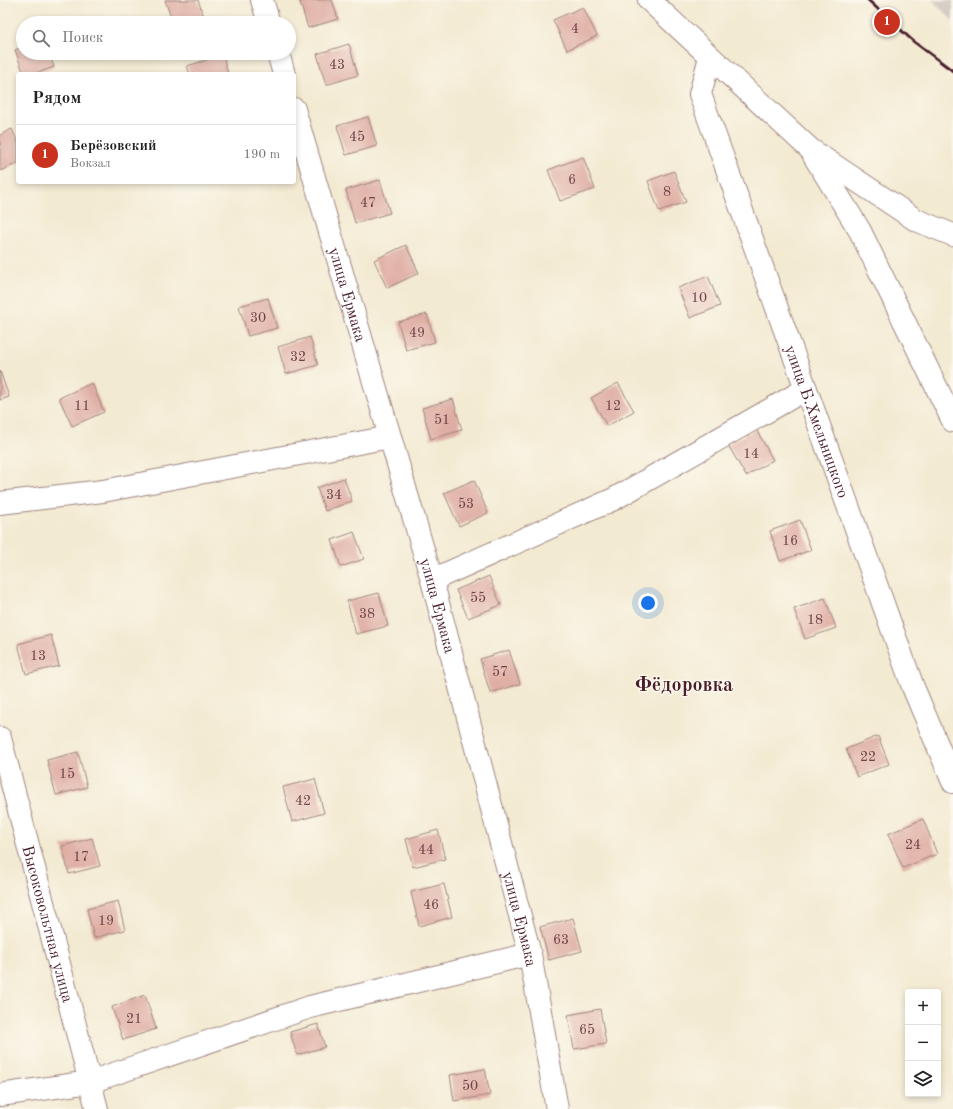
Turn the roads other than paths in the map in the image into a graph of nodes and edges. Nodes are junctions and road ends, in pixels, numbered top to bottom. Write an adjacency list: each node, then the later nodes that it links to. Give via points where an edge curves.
1 (262, 0): 3 (street)
2 (649, 0): 4 (street)
3 (267, 16)
4 (710, 57): 8 (street); 10 (street, улица Б.Хмельницкого, via 700,94)
5 (280, 60): 6 (street)
6 (283, 72)
7 (296, 116): 12 (street, улица Ермака)
8 (811, 150): 9 (street, via 916,220); 11 (street, via 860,231)
9 (953, 235)
10 (806, 389): 14 (street, via 614,499); 16 (street, улица Б.Хмельницкого, via 913,687)
11 (953, 421)
12 (390, 437): 13 (street, via 102,491); 14 (street, улица Ермака)
13 (0, 503)
14 (432, 580): 17 (street, улица Ермака)
15 (0, 738): 18 (street, Высоковольтная улица)
16 (953, 782)
17 (530, 954): 18 (street, via 310,1007); 21 (street, улица Ермака)
18 (90, 1082): 19 (street); 20 (street, Высоковольтная улица)
19 (0, 1095)
20 (97, 1109)
21 (557, 1109)

